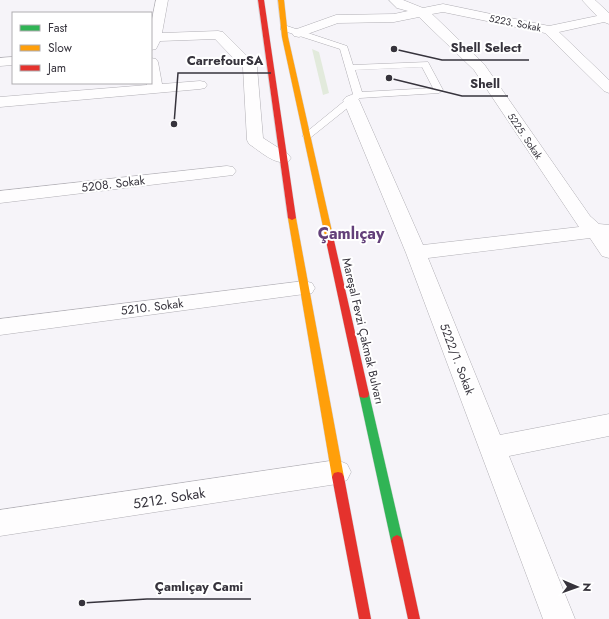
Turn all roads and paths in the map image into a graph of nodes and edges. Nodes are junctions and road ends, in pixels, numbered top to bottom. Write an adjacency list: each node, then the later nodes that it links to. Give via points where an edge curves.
1 (162, 0): 11 (street)
2 (261, 0): 16 (highway)
3 (281, 0): 8 (highway, Mareşal Fevzi Çakmak Bulvarı)
4 (395, 0): 6 (street, 5225. Sokak, via 401,5)
5 (588, 0): 7 (street)
6 (422, 12): 9 (street, 5223. Sokak, via 443,8); 10 (street, 5223. Sokak, via 394,18 336,19); 27 (street, 5225. Sokak, via 479,67 583,220)
7 (608, 18): 9 (street)
8 (284, 28): 10 (lane); 23 (highway, Mareşal Fevzi Çakmak Bulvarı)
9 (549, 30): 18 (street, 5223. Sokak)
10 (299, 33): 14 (lane, via 344,48)
11 (153, 41): 20 (street, via 218,35 250,67)
12 (12, 61): 13 (street)
13 (0, 62)
14 (350, 68): 21 (lane); 21 (lane, via 425,64 439,90)
15 (152, 69): 19 (street)
16 (271, 82): 20 (street); 24 (highway)
17 (200, 85): 19 (street)
18 (609, 88)
19 (155, 89): 22 (street)
20 (252, 94): 24 (street, via 255,140)
21 (355, 98): 23 (lane); 29 (street, 5222/1. Sokak)
22 (0, 102)
23 (307, 136): 37 (highway, Mareşal Fevzi Çakmak Bulvarı)
24 (282, 158): 30 (highway)
25 (227, 171): 26 (street, 5208. Sokak)
26 (0, 197)
27 (602, 230): 28 (street, 5225. Sokak); 29 (street)
28 (609, 251)
29 (416, 252): 33 (street, 5222/1. Sokak)
30 (304, 288): 31 (street, 5210. Sokak); 34 (highway)
31 (0, 327)
32 (609, 426): 33 (street)
33 (491, 448): 38 (street, 5222/1. Sokak)
34 (338, 472): 35 (street, 5212. Sokak); 36 (highway)
35 (0, 523)
36 (366, 619)
37 (414, 619)
38 (559, 619)

